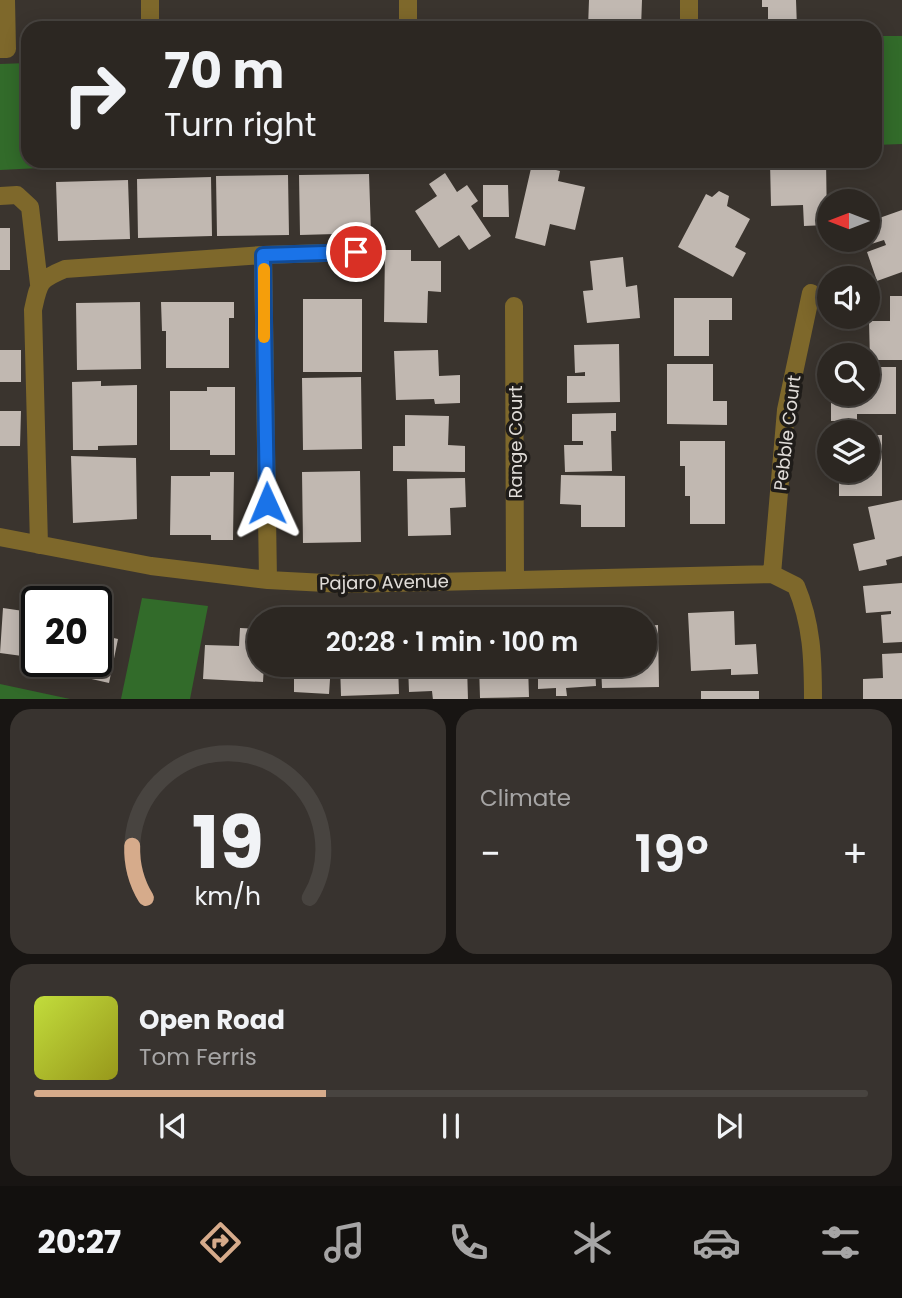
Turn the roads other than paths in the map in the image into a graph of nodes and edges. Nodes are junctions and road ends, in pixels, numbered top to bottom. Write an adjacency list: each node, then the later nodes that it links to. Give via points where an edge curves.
1 (6, 0): 8 (street, via 7,49)
2 (150, 0): 5 (street)
3 (408, 0): 6 (street)
4 (689, 0): 7 (street)
5 (150, 21)
6 (408, 21)
7 (689, 21)
8 (0, 49)
9 (0, 196): 12 (street, via 17,195 30,207)
10 (356, 252): 11 (street)
11 (263, 255): 12 (street, via 65,268); 19 (street)
12 (38, 284): 16 (street, via 33,310)
13 (811, 293): 17 (street, Pebble Court, via 786,410)
14 (514, 306): 18 (street, Range Court)
15 (0, 537): 16 (street, Pajaro Avenue)
16 (39, 545): 19 (street, Pajaro Avenue, via 151,566)
17 (772, 574): 18 (street, Pajaro Avenue); 20 (street, via 796,586 807,612)
18 (515, 579): 19 (street, Pajaro Avenue, via 345,584)
19 (268, 580)
20 (813, 699)

